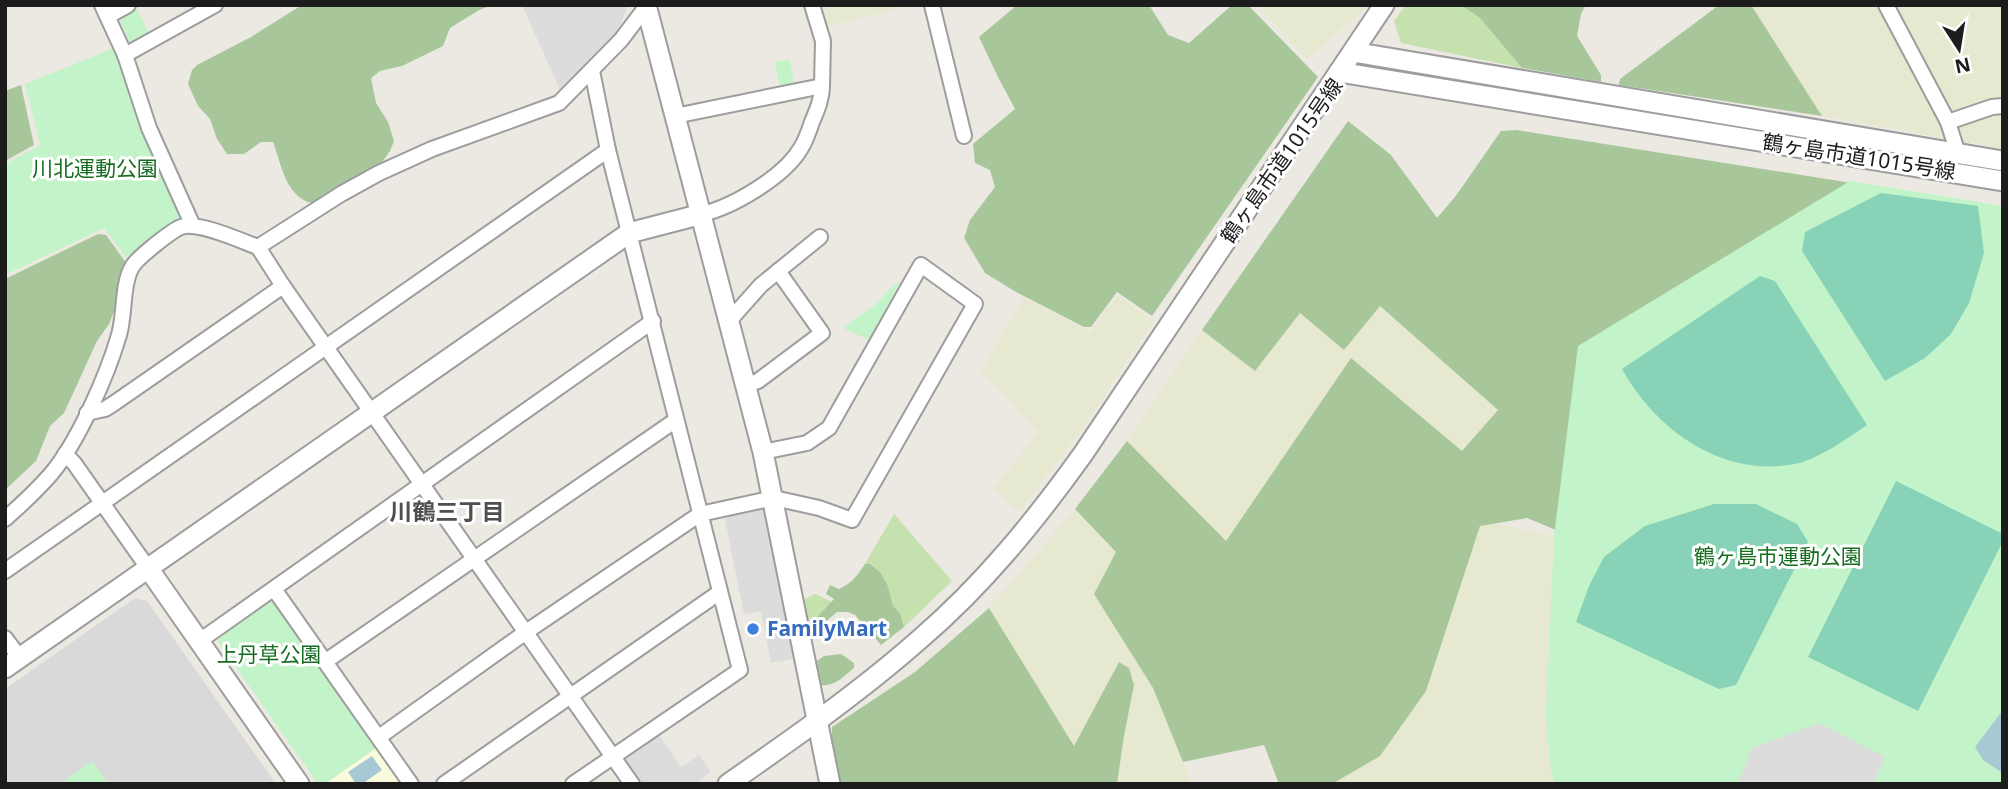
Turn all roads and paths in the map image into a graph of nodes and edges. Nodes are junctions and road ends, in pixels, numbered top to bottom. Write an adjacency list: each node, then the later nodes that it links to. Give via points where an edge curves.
1 (128, 5): 8 (street)
2 (215, 5): 10 (street)
3 (813, 5): 13 (street, via 823,41)
4 (932, 5): 17 (street)
5 (1384, 5): 9 (street)
6 (1886, 5): 16 (street)
7 (646, 6): 11 (street); 15 (street)
8 (105, 11): 10 (street)
9 (1353, 52): 12 (street); 19 (street, 鶴ヶ島市道1015号線)
10 (125, 55): 23 (street, via 149,128)
11 (592, 71): 18 (street); 26 (street, via 559,103 379,173)
12 (1339, 72): 21 (street, 鶴ヶ島市道1015号線); 54 (street, 鶴ヶ島市道1015号線, via 1043,510 930,629)
13 (822, 86): 15 (street); 22 (street, via 810,128 790,163 744,197)
14 (2003, 106): 16 (street)
15 (675, 116): 22 (street)
16 (1948, 122): 19 (street)
17 (964, 136)
18 (608, 150): 24 (street); 31 (street)
19 (1958, 154): 20 (street, 鶴ヶ島市道1015号線)
20 (2003, 161)
21 (2003, 181)
22 (702, 214): 24 (street); 30 (street)
23 (193, 226): 26 (street); 34 (street, via 181,227 132,266 118,339)
24 (629, 233): 29 (street); 33 (street)
25 (820, 237): 27 (street)
26 (258, 247): 28 (street)
27 (778, 271): 30 (street); 32 (street, via 822,333)
28 (283, 286): 31 (street); 34 (street, via 113,404)
29 (653, 321): 35 (street); 38 (street)
30 (729, 321): 32 (street)
31 (328, 347): 33 (street); 40 (street)
32 (747, 385): 36 (street)
33 (371, 411): 38 (street); 44 (street)
34 (87, 413): 37 (street)
35 (676, 420): 41 (street); 43 (street)
36 (763, 452): 39 (street); 39 (street, via 807,443 828,428 921,265 975,304 852,520)
37 (65, 454): 40 (street); 42 (street)
38 (421, 484): 43 (street); 46 (street)
39 (774, 498): 41 (street); 54 (street)
40 (104, 504): 44 (street); 45 (street)
41 (700, 514): 47 (street); 48 (street)
42 (5, 519)
43 (474, 558): 48 (street); 51 (street)
44 (148, 568): 50 (street); 52 (street)
45 (5, 571)
46 (274, 589): 50 (street); 51 (street)
47 (720, 592): 53 (street); 56 (street, via 740,670)
48 (526, 632): 53 (street); 55 (street)
49 (5, 638): 52 (street)
50 (198, 642): 57 (street)
51 (326, 661): 55 (street)
52 (12, 663)
53 (570, 695): 56 (street); 59 (street)
54 (818, 721): 62 (street, 鶴ヶ島市道1015号線); 63 (street)
55 (379, 737): 58 (street)
56 (613, 756): 60 (street); 61 (street)
57 (299, 784)
58 (411, 784)
59 (444, 784)
60 (573, 784)
61 (632, 784)
62 (728, 784)
63 (830, 784)

